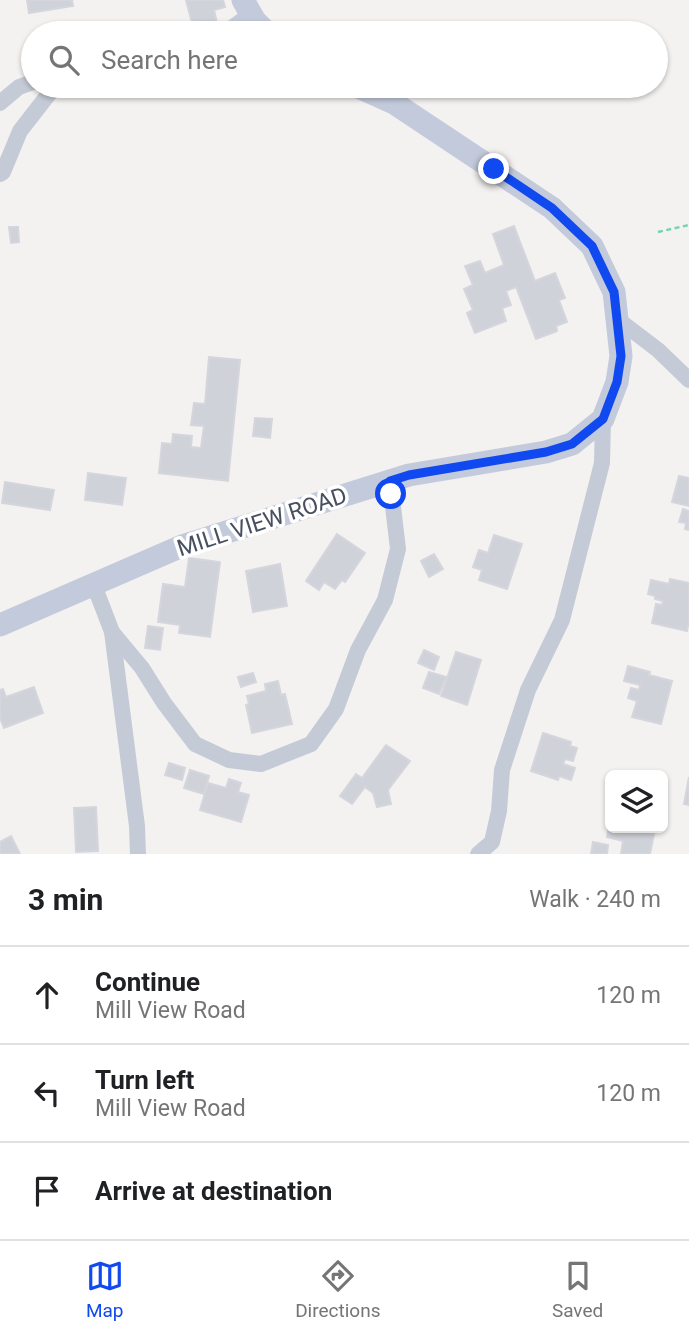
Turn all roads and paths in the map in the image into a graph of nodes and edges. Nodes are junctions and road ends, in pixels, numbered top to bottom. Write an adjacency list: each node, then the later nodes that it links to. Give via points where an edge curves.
1 (247, 7): 2 (street)
2 (235, 21)
3 (21, 86): 6 (street)
4 (46, 98): 7 (street, via 20,131)
5 (383, 98): 10 (street, via 552,208 592,246 614,292)
6 (0, 103)
7 (0, 174)
8 (689, 225): 9 (path)
9 (658, 232)
10 (617, 318): 11 (street); 12 (street, via 621,356)
11 (689, 380)
12 (603, 419): 13 (street, MILL VIEW ROAD, via 572,444 546,452); 18 (street, via 602,463 562,620 528,690 502,770 492,842)
13 (390, 481): 14 (street, MILL VIEW ROAD, via 182,546); 16 (street, via 398,549 385,600 358,650 336,709 311,744 261,764 229,760 195,744)
14 (94, 585): 15 (street, MILL VIEW ROAD); 16 (street)
15 (0, 625)
16 (112, 632): 17 (street)
17 (138, 854)
18 (478, 854)

